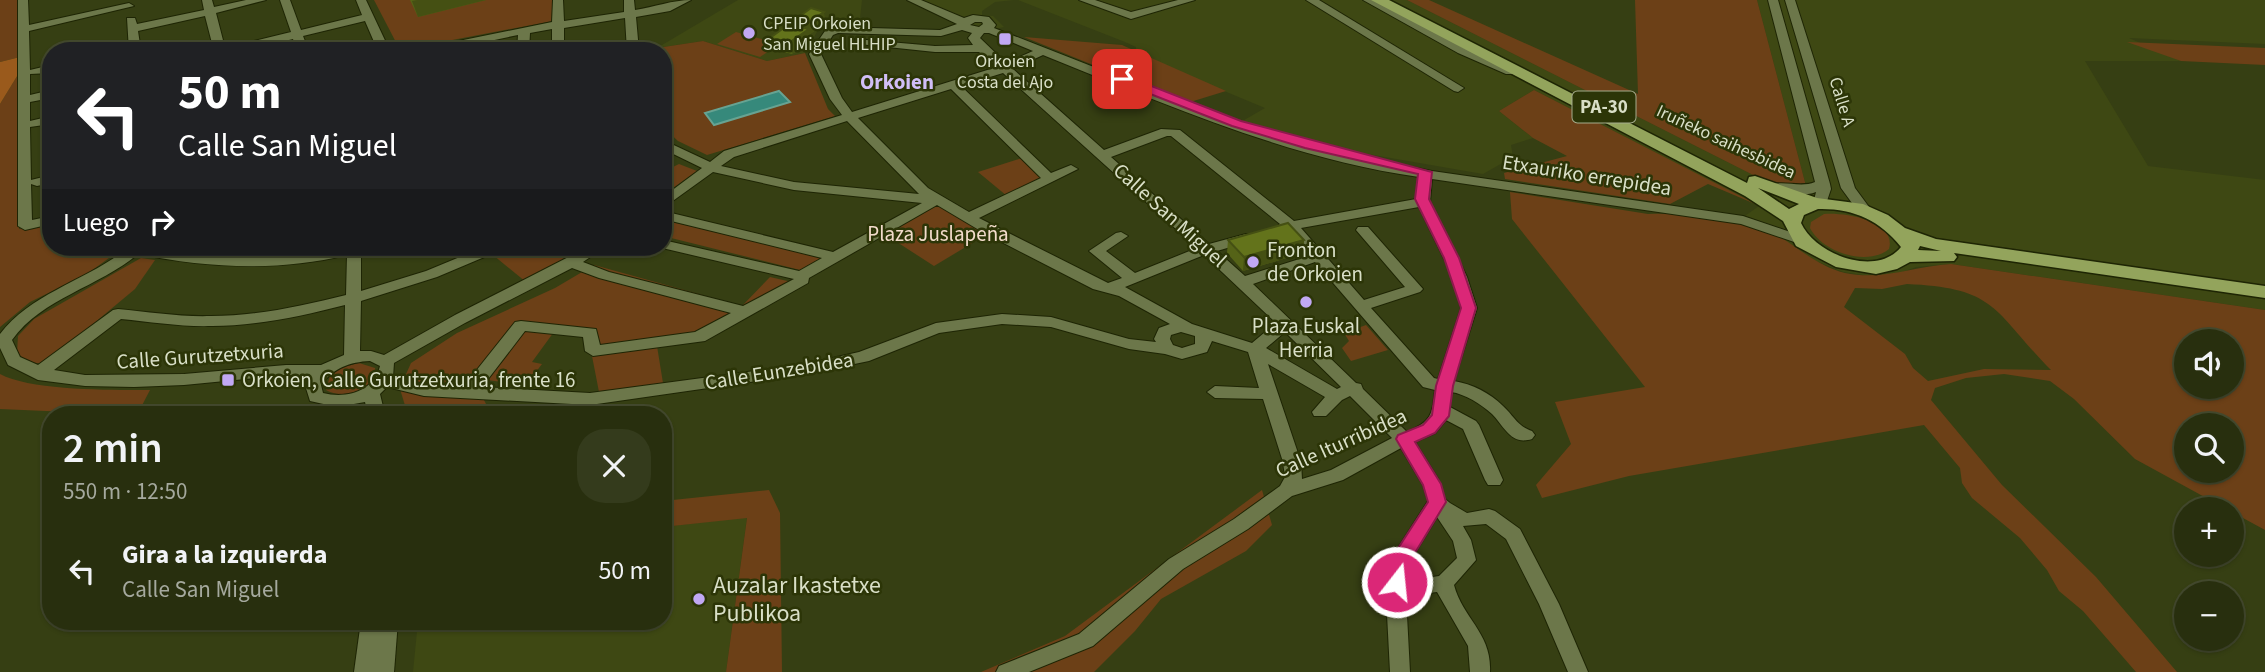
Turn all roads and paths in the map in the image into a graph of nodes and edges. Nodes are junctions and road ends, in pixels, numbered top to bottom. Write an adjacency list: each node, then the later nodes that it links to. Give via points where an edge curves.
1 (23, 0): 48 (street)
2 (261, 0): 19 (street)
3 (285, 0): 28 (street)
4 (361, 0): 21 (street)
5 (558, 0): 23 (street)
6 (629, 0): 20 (street)
7 (686, 0): 20 (street, via 673,7)
8 (912, 0): 22 (street)
9 (923, 0): 22 (street)
10 (1084, 0): 17 (street, via 1131,16)
11 (1311, 0): 46 (street)
12 (1368, 0): 44 (street, via 1462,51)
13 (1378, 0): 44 (highway, Iruñeko saihesbidea / PA-30)
14 (1397, 0): 62 (highway, Iruñeko saihesbidea / PA-30)
15 (1773, 0): 61 (street, Calle A)
16 (1790, 0): 68 (street, Calle A, via 1848,188)
17 (1182, 1)
18 (128, 3): 24 (street); 25 (street)
19 (209, 6): 25 (street); 31 (street)
20 (630, 14): 23 (street); 38 (street)
21 (369, 17): 28 (street); 34 (street)
22 (966, 22): 27 (street, via 969,30); 50 (street, via 941,33 845,29 829,33 815,54)
23 (558, 25): 26 (street); 37 (street)
24 (32, 27)
25 (132, 29): 30 (street)
26 (524, 30): 35 (street); 36 (street)
27 (982, 30): 39 (street, Calle San Miguel); 40 (street, Etxauriko errepidea); 58 (street, Etxauriko errepidea, via 1236,123)
28 (298, 34): 32 (street); 33 (street)
29 (859, 41): 39 (street, via 935,49)
30 (133, 42)
31 (217, 42)
32 (266, 42)
33 (300, 42)
34 (380, 42)
35 (481, 42)
36 (523, 42)
37 (558, 42)
38 (632, 42)
39 (982, 48): 41 (street, Calle San Miguel)
40 (1042, 51): 41 (street); 49 (street, Etxauriko errepidea)
41 (1004, 69): 45 (street); 55 (street, Calle San Miguel)
42 (42, 71): 43 (street)
43 (34, 72)
44 (1517, 74): 62 (highway, Iruñeko saihesbidea / PA-30)
45 (953, 85): 50 (street); 60 (street)
46 (1458, 88)
47 (42, 95): 48 (street)
48 (24, 100): 73 (street, via 25,226)
49 (1182, 107): 53 (street, via 1179,111 1185,116 1170,125); 58 (street, Etxauriko errepidea, via 1322,153)
50 (850, 117): 56 (street, via 729,154); 59 (street)
51 (42, 122): 52 (street)
52 (35, 124)
53 (1171, 132): 55 (street); 74 (street)
54 (672, 150): 56 (street)
55 (1103, 155): 80 (street, Calle San Miguel)
56 (712, 169): 63 (street, via 752,180); 64 (street)
57 (1071, 169): 60 (street)
58 (1426, 172): 66 (street); 71 (street, Etxauriko errepidea)
59 (907, 176): 63 (street); 65 (street)
60 (1049, 179): 70 (street)
61 (1822, 184): 62 (street, via 1807,191); 67 (street, Calle A)
62 (1756, 188): 67 (highway, Iruñeko saihesbidea / PA-30); 71 (highway, Iruñeko saihesbidea, via 1768,210); 72 (highway, Iruñeko saihesbidea / PA-30)
63 (880, 194): 65 (street)
64 (672, 198)
65 (937, 200): 70 (street); 88 (street)
66 (1423, 202): 74 (street); 109 (street, via 1449,252 1469,308)
67 (1818, 204): 68 (highway, PA-30); 72 (highway, via 1796,212)
68 (1866, 211): 76 (highway, PA-30)
69 (672, 217): 88 (street)
70 (968, 218): 94 (street, via 1098,286)
71 (1751, 219): 72 (street, Etxauriko errepidea); 78 (street, Etxauriko errepidea)
72 (1792, 219): 78 (highway)
73 (42, 222)
74 (1291, 226): 80 (street); 98 (street)
75 (1363, 230): 98 (street, via 1415,289)
76 (1901, 233): 87 (highway, via 1911,247); 95 (highway, PA-30, via 1933,244)
77 (1121, 236): 92 (street, via 1096,251)
78 (1800, 240): 87 (highway, via 1831,259 1852,265 1889,265)
79 (672, 246): 91 (street)
80 (1207, 249): 92 (street); 93 (street, Calle San Miguel)
81 (126, 256): 107 (street, Calle Gurutzetxuria, via 34,311 7,334 1,350 6,362)
82 (181, 256): 83 (street, via 247,263)
83 (316, 256)
84 (355, 256): 96 (street)
85 (475, 256): 96 (street)
86 (582, 256): 90 (street)
87 (1907, 256): 97 (highway, via 1936,256)
88 (836, 257): 91 (street)
89 (1309, 260): 93 (street)
90 (572, 262): 99 (street, via 604,275); 105 (street)
91 (801, 276): 99 (street, via 803,279)
92 (1134, 279): 94 (street)
93 (1243, 282): 100 (street, Calle San Miguel)
94 (1110, 288): 101 (street)
95 (2265, 292)
96 (351, 299): 104 (street); 107 (street, via 223,321 118,314)
97 (2265, 304)
98 (1363, 305): 109 (street, via 1429,383)
99 (746, 312): 111 (street, via 699,337 593,351 590,333 521,326)
100 (1286, 323): 103 (street); 110 (street, Calle San Miguel)
101 (1194, 330): 102 (street, via 1174,327 1165,332 1162,339); 102 (street, via 1204,343 1196,352); 103 (street)
102 (1167, 349): 111 (street, Calle Eunzebidea, via 1129,344 1051,322 991,320 936,328 863,357 806,369 590,399)
103 (1255, 349): 113 (street); 114 (street)
104 (352, 358): 105 (street, via 371,356); 106 (street)
105 (385, 361): 108 (street, via 388,373)
106 (324, 371): 107 (street, Calle Gurutzetxuria, via 116,384); 115 (street, via 313,385 316,397)
107 (38, 374)
108 (378, 385): 111 (street, Calle Eunzebidea); 116 (street); 117 (street)
109 (1444, 386): 118 (street); 120 (street, via 1467,389 1497,409 1514,431)
110 (1355, 388): 114 (street); 121 (street, Calle San Miguel)
111 (469, 392)
112 (1215, 392): 113 (street)
113 (1270, 394): 123 (street, via 1292,461 1294,477)
114 (1335, 396): 119 (street)
115 (351, 406)
116 (357, 406)
117 (377, 406)
118 (1441, 410): 121 (street, Calle Iturribidea, via 1429,429); 122 (street, via 1471,425)
119 (1320, 412)
120 (1526, 435)
121 (1404, 439): 123 (street, Calle Iturribidea, via 1337,475); 124 (street, Calle San Miguel)
122 (1494, 480)
123 (1286, 491): 131 (street, Calle Iturribidea, via 1176,564 1086,640)
124 (1434, 493): 125 (street, Calle San Miguel, via 1462,540 1467,560); 126 (street, via 1394,570); 134 (street, via 1448,514 1465,522 1489,516 1513,534)
125 (1444, 583): 126 (street); 133 (street, via 1446,599 1478,644)
126 (1400, 589): 132 (street)
127 (370, 630): 129 (street)
128 (387, 630): 130 (street)
129 (364, 672)
130 (384, 672)
131 (1006, 672)
132 (1400, 672)
133 (1480, 672)
134 (1578, 672)

